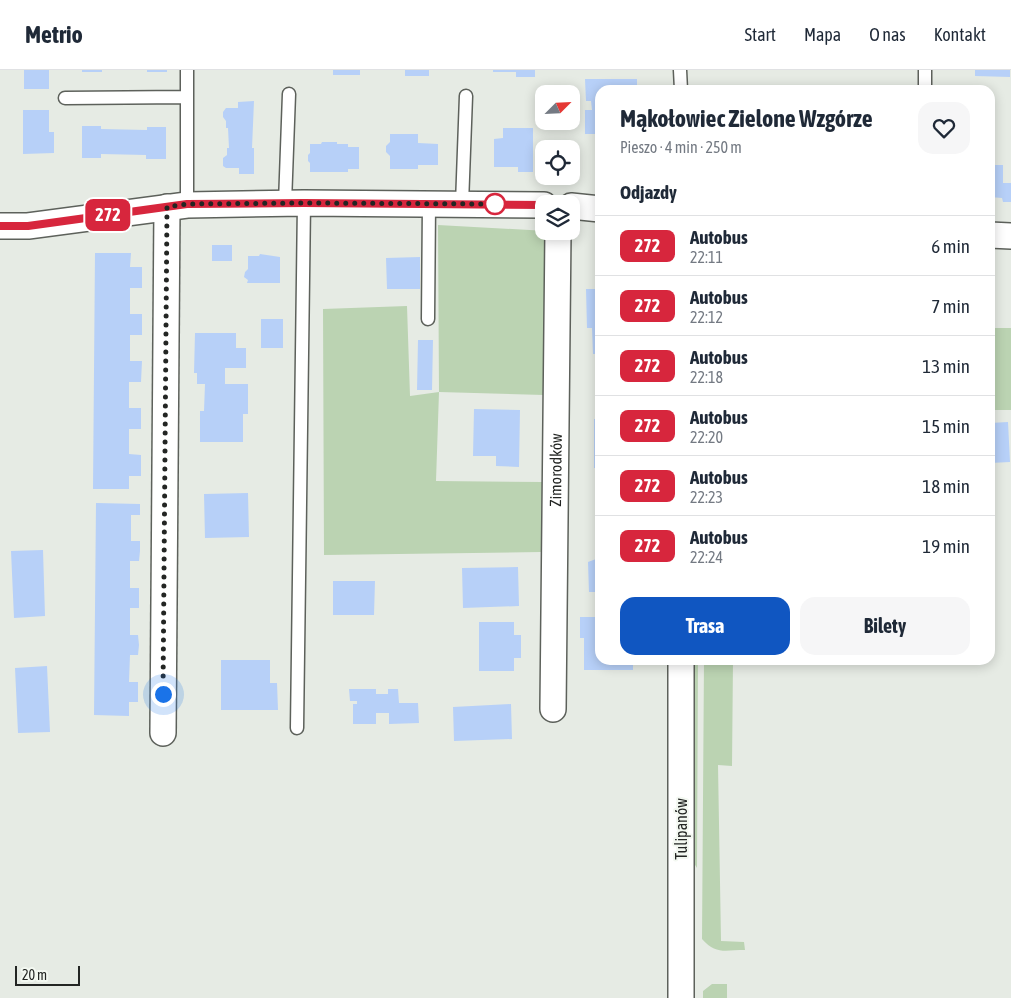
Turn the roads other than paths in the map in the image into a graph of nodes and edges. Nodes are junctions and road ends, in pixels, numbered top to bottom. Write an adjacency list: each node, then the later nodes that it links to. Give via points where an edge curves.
1 (187, 70): 8 (lane)
2 (680, 70): 4 (lane)
3 (926, 70): 5 (lane)
4 (681, 85)
5 (925, 85)
6 (289, 94): 10 (lane)
7 (466, 96): 12 (lane)
8 (186, 97): 9 (lane); 14 (lane)
9 (66, 98)
10 (295, 203): 11 (street); 14 (street); 24 (lane, via 305,231)
11 (429, 204): 12 (street); 21 (lane)
12 (462, 204): 13 (street)
13 (535, 205)
14 (177, 206): 17 (street, via 28,226); 25 (street)
15 (580, 207): 16 (street)
16 (595, 208)
17 (0, 226)
18 (995, 235): 19 (street)
19 (1011, 236)
20 (558, 240): 23 (street, Zimorodków)
21 (428, 320)
22 (681, 665): 26 (street, Tulipanów)
23 (553, 709)
24 (297, 728)
25 (163, 733)
26 (681, 998)

